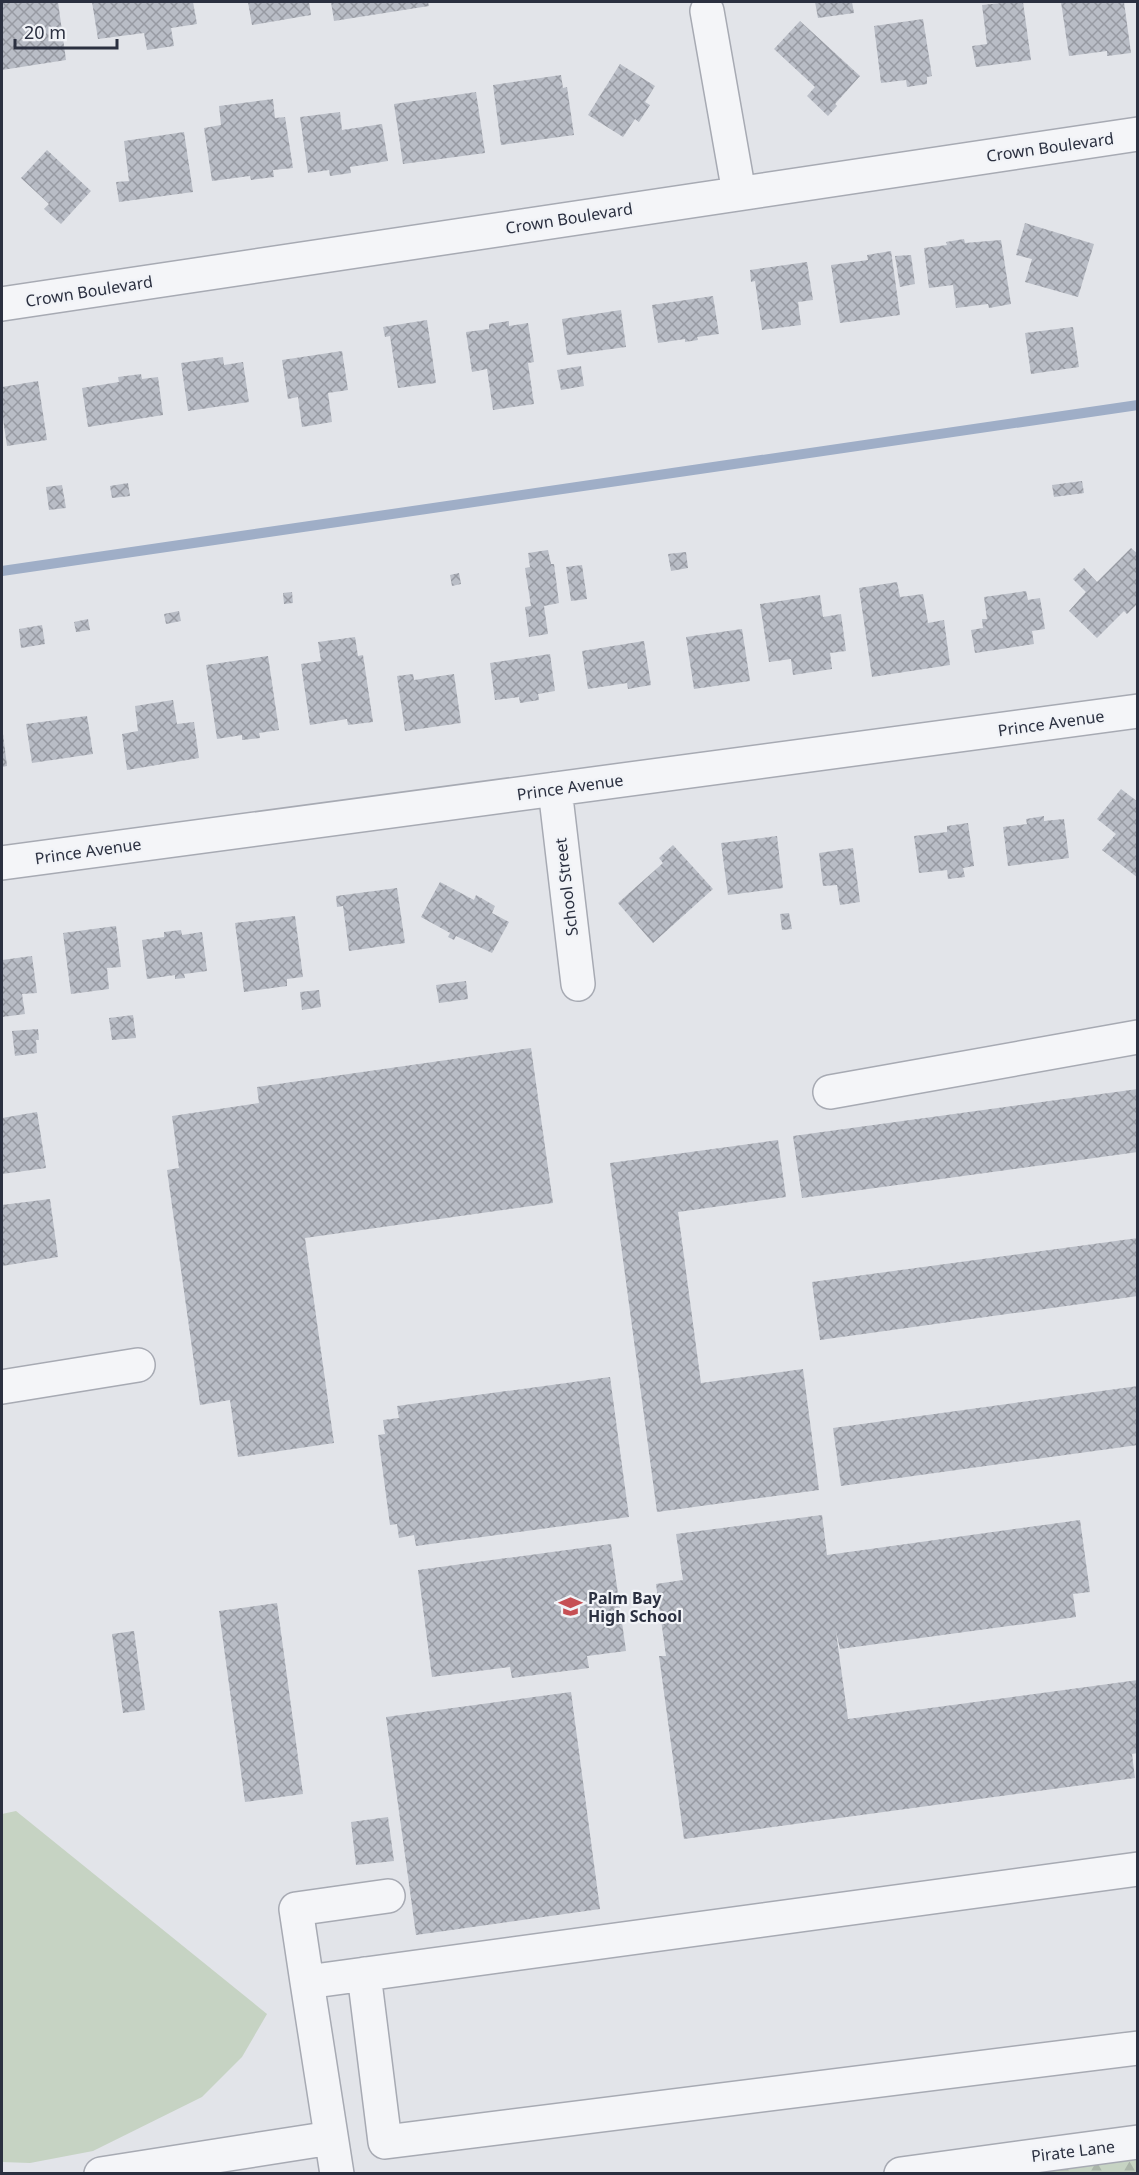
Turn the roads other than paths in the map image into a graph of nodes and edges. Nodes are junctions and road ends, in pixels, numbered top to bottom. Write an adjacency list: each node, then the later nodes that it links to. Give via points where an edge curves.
1 (707, 10): 3 (street)
2 (1137, 134): 3 (street, Crown Boulevard)
3 (739, 193): 4 (street, Crown Boulevard)
4 (2, 304)
5 (1137, 711): 6 (street, Prince Avenue)
6 (555, 789): 7 (street, Prince Avenue); 8 (street, School Street)
7 (2, 863)
8 (578, 984)
9 (1137, 1037): 10 (street)
10 (830, 1092)
11 (138, 1365): 12 (street)
12 (2, 1387)
13 (1137, 1869): 15 (street)
14 (388, 1896): 16 (street, via 296,1909)
15 (363, 1974): 16 (street); 17 (street, via 385,2142)
16 (307, 1982): 18 (street)
17 (1137, 2048)
18 (331, 2138): 20 (street); 21 (street)
19 (1137, 2142): 22 (street, Pirate Lane)
20 (101, 2174)
21 (337, 2174)
22 (901, 2174)

